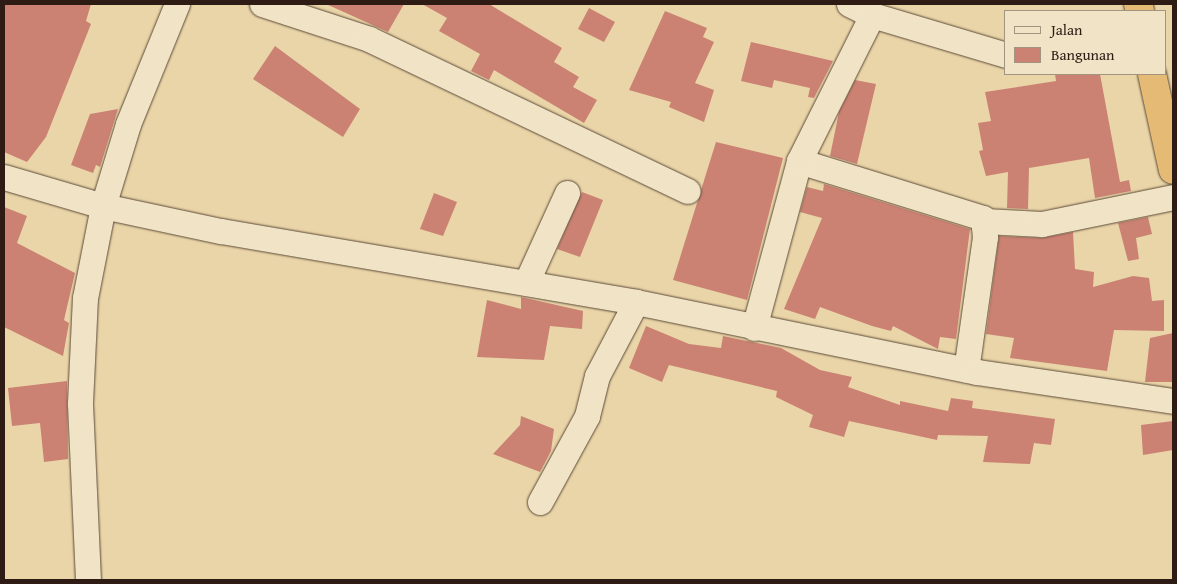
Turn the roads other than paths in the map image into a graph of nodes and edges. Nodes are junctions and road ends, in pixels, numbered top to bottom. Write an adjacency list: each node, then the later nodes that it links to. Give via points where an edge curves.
1 (177, 4): 13 (street, via 128,124)
2 (262, 4): 10 (street, via 369,40)
3 (849, 4): 4 (street)
4 (872, 15): 5 (street); 7 (street)
5 (1004, 53)
6 (1152, 75): 8 (highway)
7 (800, 161): 14 (street); 17 (street)
8 (1173, 170)
9 (4, 178): 13 (street)
10 (688, 191)
11 (568, 193): 15 (street)
12 (1173, 197): 14 (street, via 1049,223)
13 (103, 206): 15 (street); 21 (street, via 85,298 80,358)
14 (984, 221): 18 (street)
15 (526, 283): 16 (street)
16 (636, 302): 17 (street); 20 (street, via 597,376 591,405)
17 (754, 328): 18 (street)
18 (966, 370): 19 (street, via 1089,392)
19 (1173, 401)
20 (540, 502)
21 (88, 580)

